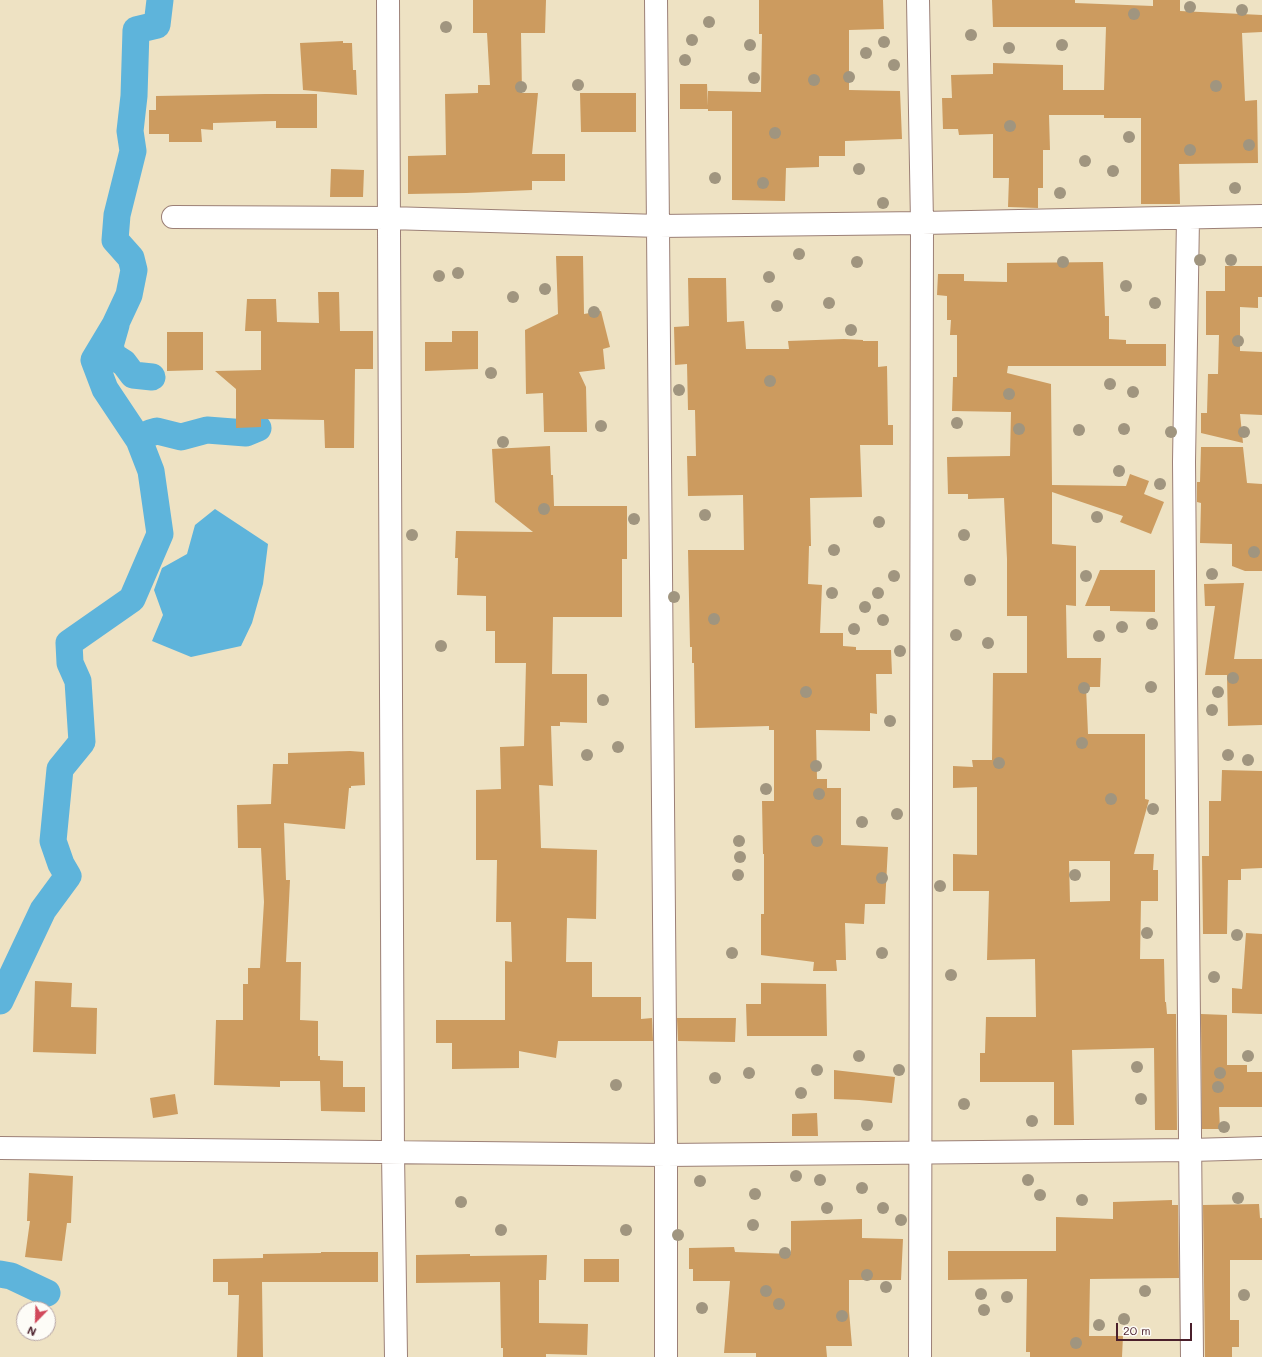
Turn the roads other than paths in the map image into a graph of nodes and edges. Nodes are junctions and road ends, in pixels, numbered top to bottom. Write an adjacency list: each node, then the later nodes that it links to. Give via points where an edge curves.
1 (388, 0): 6 (street)
2 (656, 0): 9 (street)
3 (918, 0): 8 (street)
4 (1262, 216): 7 (street)
5 (173, 217): 6 (street)
6 (389, 218): 9 (street); 13 (street)
7 (1188, 218): 8 (street); 12 (street, via 1184,462)
8 (922, 223): 9 (street); 14 (street)
9 (659, 226): 15 (street)
10 (0, 1148): 13 (street)
11 (1262, 1148): 12 (street)
12 (1191, 1150): 14 (street); 19 (street)
13 (394, 1152): 15 (street); 16 (street)
14 (920, 1152): 15 (street); 18 (street)
15 (666, 1155): 17 (street)
16 (396, 1357)
17 (666, 1357)
18 (920, 1357)
19 (1192, 1357)

